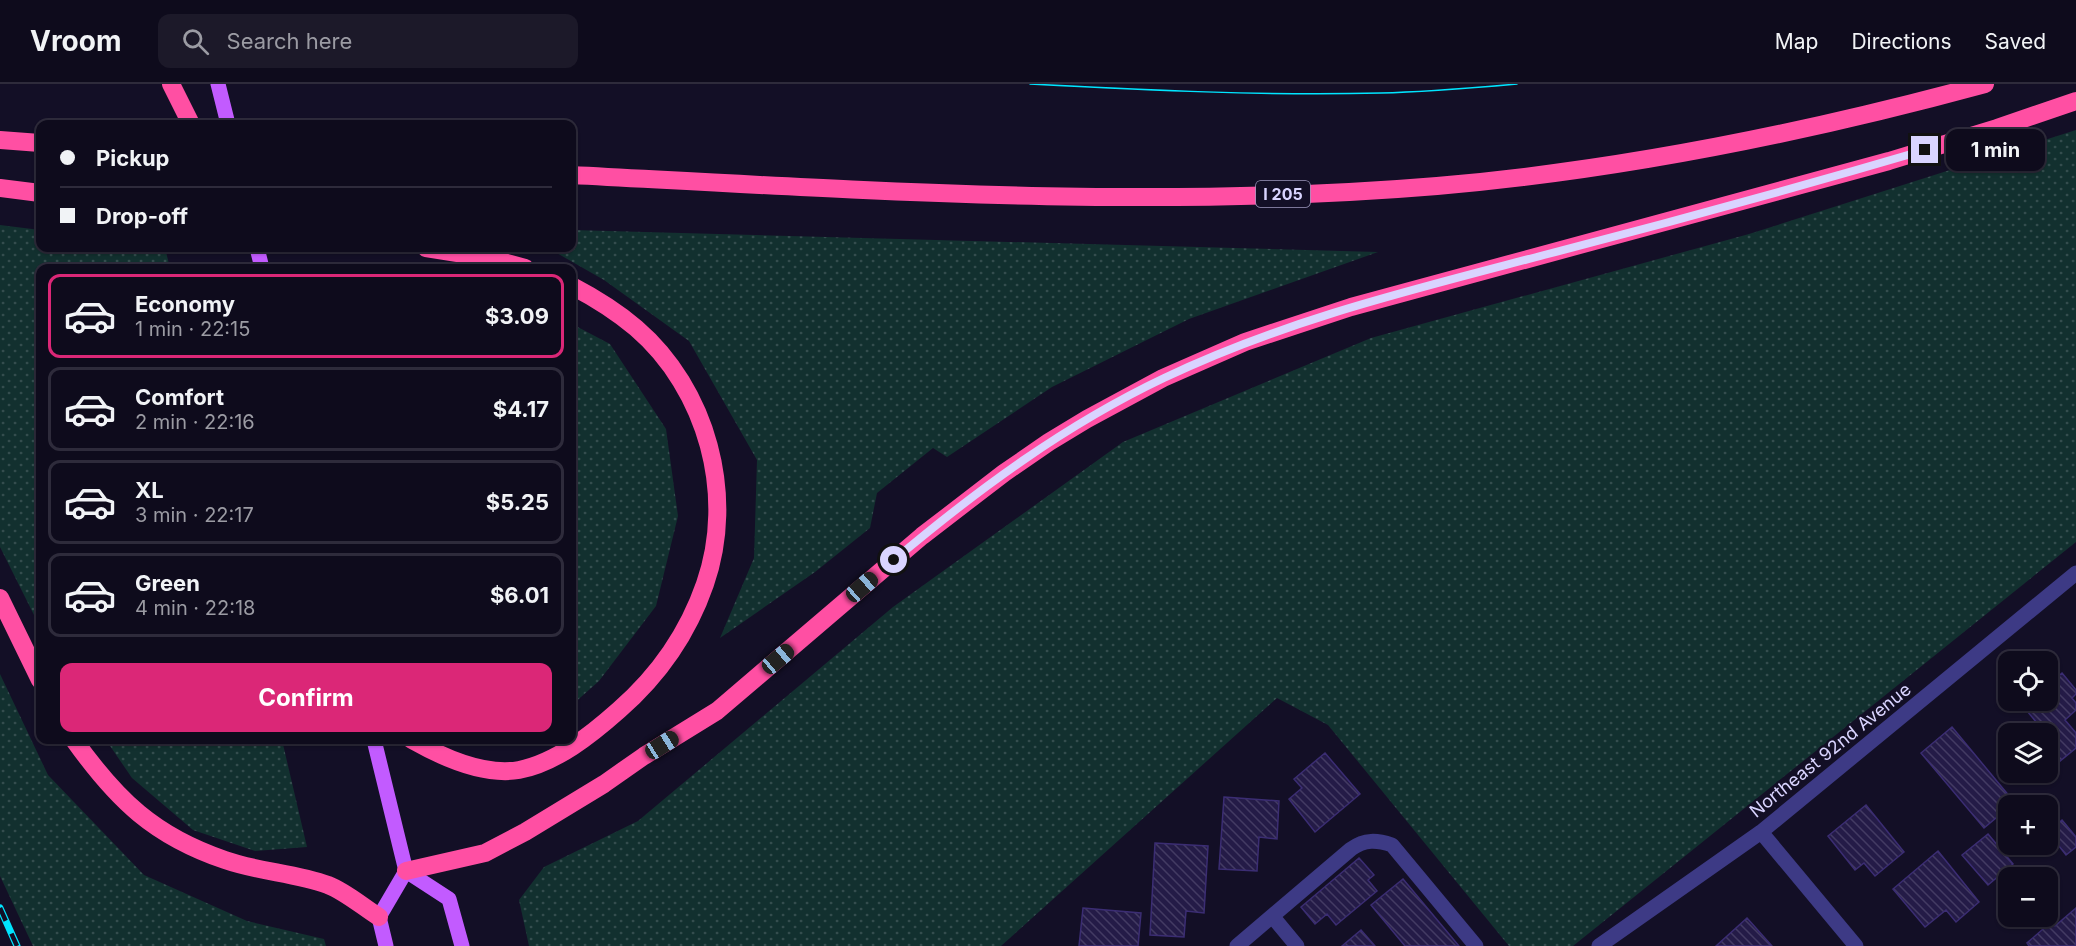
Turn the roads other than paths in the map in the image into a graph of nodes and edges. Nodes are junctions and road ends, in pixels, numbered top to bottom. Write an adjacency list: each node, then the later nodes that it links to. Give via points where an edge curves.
1 (171, 84): 5 (highway)
2 (218, 84): 6 (main road)
3 (1985, 84): 9 (highway, I 205, via 1769,138 1549,174 1426,187 1214,196 1071,196 880,191)
4 (2076, 101): 24 (highway, via 1889,161 1351,307 1245,342 1163,378 1004,472 922,536 717,711 604,784 485,853)
5 (189, 120)
6 (227, 120)
7 (0, 140): 8 (highway)
8 (36, 143)
9 (576, 175)
10 (0, 188): 11 (highway)
11 (36, 192)
12 (451, 252): 13 (highway)
13 (511, 264)
14 (576, 288): 18 (highway, via 638,329 674,370 693,402 709,445 717,500 706,582 683,632 653,676 612,717)
15 (2076, 573): 23 (street, Northeast 92nd Avenue)
16 (0, 598): 17 (highway)
17 (36, 672)
18 (576, 742)
19 (77, 744): 25 (highway, via 130,808 164,833 227,861 330,886)
20 (375, 744): 24 (main road)
21 (421, 744): 22 (highway, via 488,770 519,770 552,758)
22 (572, 744)
23 (1761, 832): 32 (street, Northeast 92nd Avenue); 33 (street)
24 (406, 871): 25 (main road); 28 (main road, via 449,899)
25 (379, 917): 27 (main road)
26 (1273, 917): 29 (street); 30 (street); 31 (street, via 1352,849 1362,842 1379,841 1392,845)
27 (386, 946)
28 (462, 946)
29 (1237, 946)
30 (1297, 946)
31 (1476, 946)
32 (1599, 946)
33 (1856, 946)

